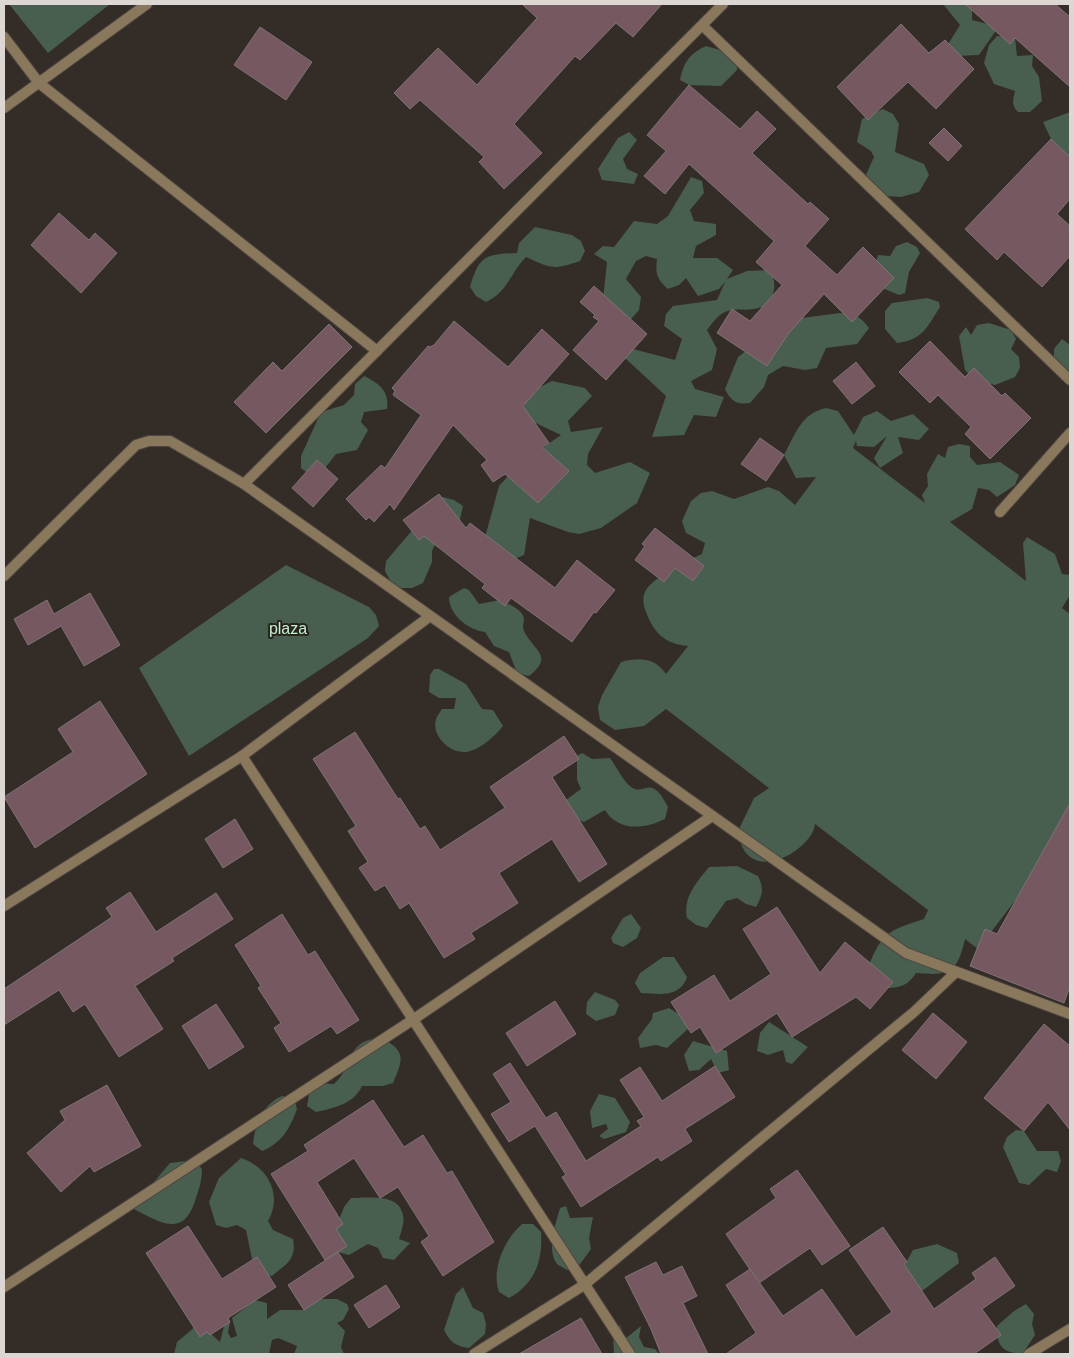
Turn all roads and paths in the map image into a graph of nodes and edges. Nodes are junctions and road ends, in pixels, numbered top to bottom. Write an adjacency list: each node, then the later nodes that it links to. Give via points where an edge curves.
1 (147, 4): 5 (street)
2 (723, 4): 3 (street)
3 (703, 26): 7 (street); 8 (street)
4 (4, 37): 5 (street)
5 (38, 83): 6 (street); 7 (street)
6 (4, 108)
7 (377, 351): 10 (street)
8 (1070, 380)
9 (1070, 433): 11 (street)
10 (244, 484): 12 (street, via 170,441 136,445); 13 (street)
11 (1000, 512)
12 (4, 576)
13 (429, 617): 14 (street); 15 (street)
14 (242, 756): 16 (street); 19 (street)
15 (712, 816): 17 (street, via 906,953); 19 (street)
16 (4, 906)
17 (956, 972): 18 (street); 20 (street, via 914,1012)
18 (1070, 1014)
19 (414, 1019): 20 (street); 21 (street)
20 (584, 1285): 23 (street); 24 (street)
21 (4, 1287)
22 (1070, 1329): 25 (street)
23 (474, 1354)
24 (630, 1354)
25 (1028, 1354)

